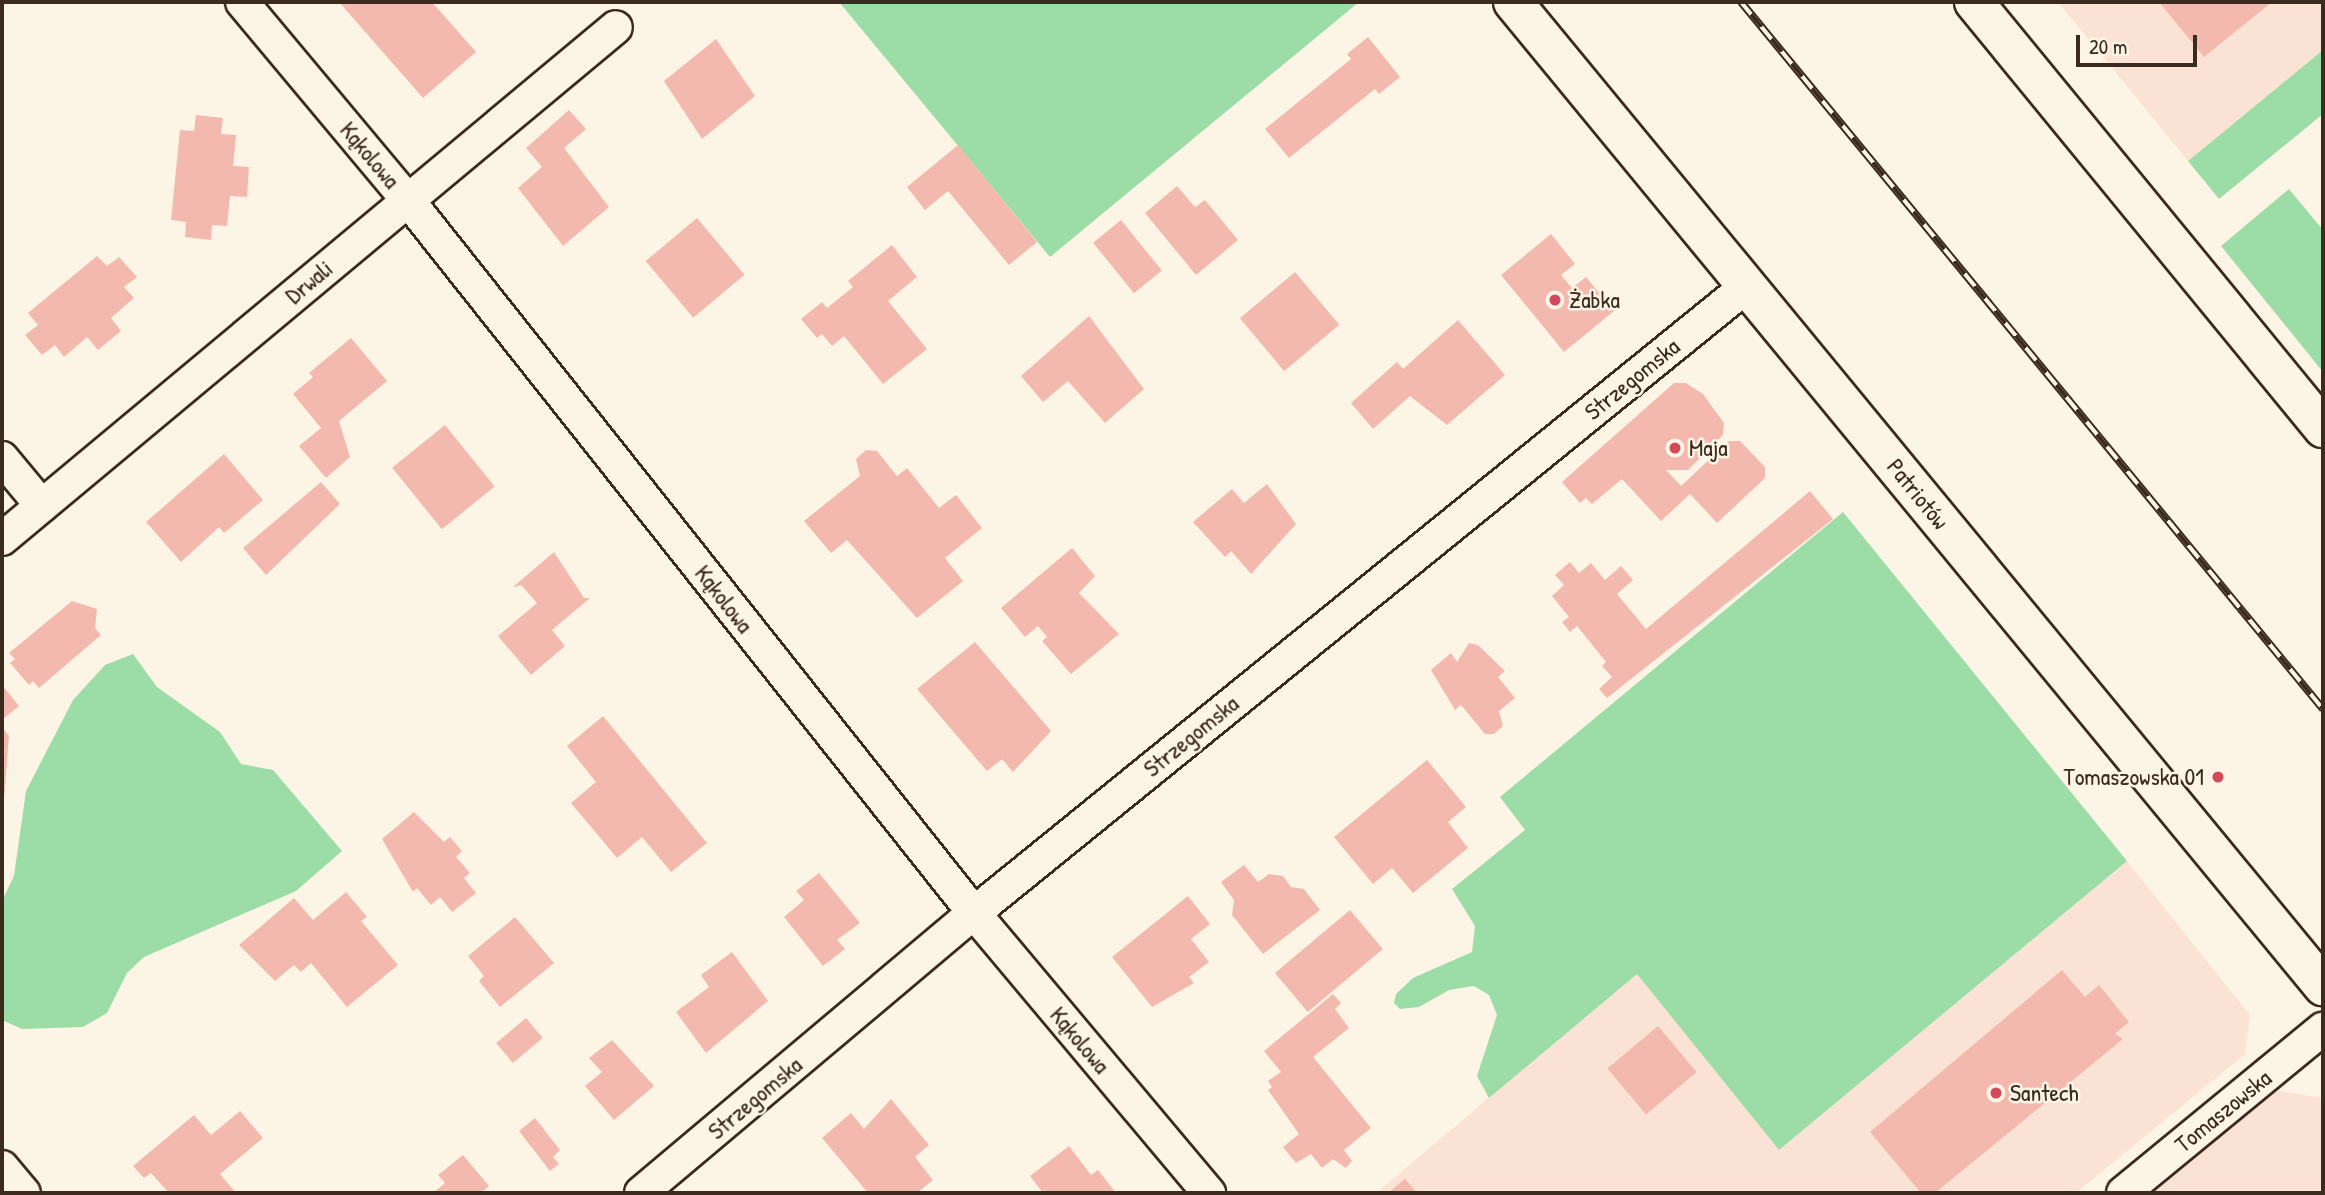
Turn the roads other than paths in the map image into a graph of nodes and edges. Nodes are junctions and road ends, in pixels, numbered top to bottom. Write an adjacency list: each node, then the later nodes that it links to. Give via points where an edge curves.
1 (242, 2): 5 (street, Kąkolowa)
2 (1513, 2): 6 (main road, Patriotów)
3 (1973, 2): 7 (main road)
4 (617, 27): 5 (street, Drwali)
5 (407, 199): 9 (street, Drwali); 11 (street, Kąkolowa)
6 (1747, 286): 11 (street, Strzegomska); 12 (main road, Patriotów)
7 (2323, 428)
8 (2, 458): 9 (street)
9 (41, 506): 10 (street, Drwali)
10 (2, 539)
11 (974, 913): 16 (street, Strzegomska); 17 (street, Kąkolowa)
12 (2323, 986)
13 (2323, 1029): 18 (street, Tomaszowska)
14 (2, 1167): 15 (street)
15 (24, 1193)
16 (641, 1193)
17 (1209, 1193)
18 (2123, 1193)

